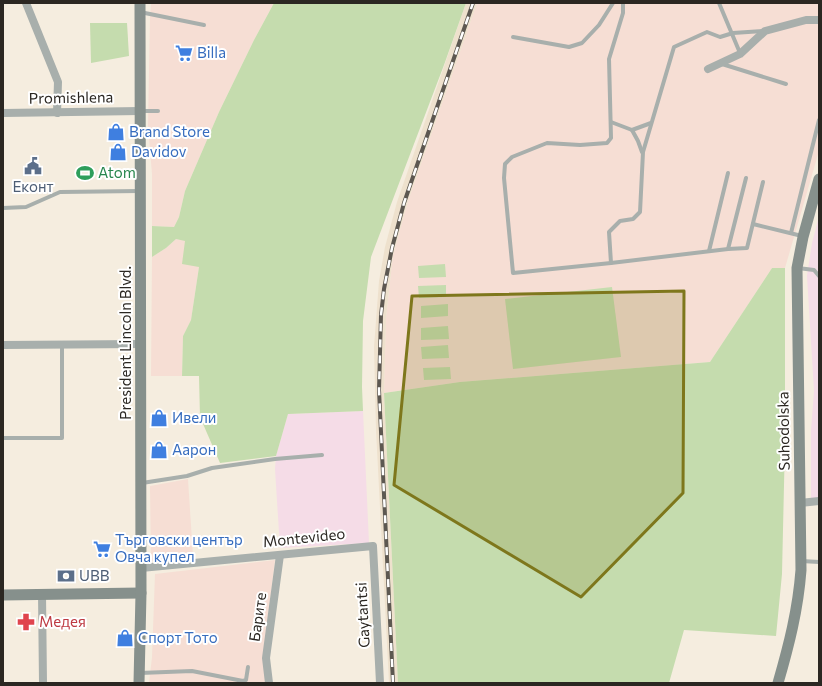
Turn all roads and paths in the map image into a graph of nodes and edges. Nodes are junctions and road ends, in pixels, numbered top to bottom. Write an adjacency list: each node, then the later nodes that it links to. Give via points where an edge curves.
1 (26, 3): 18 (street, via 58,82)
2 (613, 3): 10 (lane, via 599,25 582,43 569,47)
3 (623, 3): 20 (lane, via 623,13 609,59)
4 (719, 3): 9 (lane)
5 (140, 7): 7 (lane); 16 (street, President Lincoln Blvd.)
6 (819, 20): 8 (street, via 806,20)
7 (204, 25)
8 (765, 31): 9 (lane); 11 (street)
9 (733, 33): 11 (lane); 21 (lane, via 720,37 707,32 674,47)
10 (513, 37)
11 (740, 54): 12 (street)
12 (721, 64): 13 (street); 14 (lane)
13 (708, 69)
14 (786, 84)
15 (158, 111): 16 (lane)
16 (140, 112): 18 (street, Promishlena); 28 (street, President Lincoln Blvd.)
17 (3, 113): 18 (street, Promishlena)
18 (57, 113)
19 (819, 120): 31 (lane)
20 (611, 122): 22 (lane); 35 (lane, via 611,138 607,143 580,145 547,142 512,157 505,164 504,178 513,273)
21 (650, 123): 22 (lane); 23 (lane)
22 (632, 130): 23 (lane)
23 (642, 152): 35 (lane, via 640,212 634,219 620,221 609,232)
24 (728, 173): 34 (lane)
25 (746, 178): 33 (lane)
26 (819, 179): 32 (street, Suhodolska)
27 (763, 182): 30 (lane)
28 (140, 191): 29 (lane, via 60,192 26,207); 38 (street, President Lincoln Blvd.)
29 (3, 208)
30 (753, 224): 31 (lane); 33 (lane, via 747,248)
31 (791, 233): 32 (lane)
32 (803, 237): 36 (street, Suhodolska)
33 (728, 249): 34 (lane)
34 (709, 251): 35 (lane)
35 (611, 263)
36 (797, 268): 37 (lane, via 814,270); 45 (street, Suhodolska)
37 (819, 276)
38 (141, 344): 40 (street); 43 (street, President Lincoln Blvd.)
39 (3, 345): 40 (street)
40 (62, 345): 41 (lane, via 62,438)
41 (3, 438)
42 (322, 455): 43 (lane, via 212,468 186,476)
43 (141, 483): 50 (street, President Lincoln Blvd.)
44 (819, 501): 45 (street)
45 (800, 503): 48 (street, Suhodolska)
46 (373, 546): 47 (street, Montevideo); 58 (street, Gaytantsi)
47 (280, 555): 50 (street, Montevideo); 57 (street, Барите, via 266,658)
48 (801, 561): 49 (lane); 59 (street, Suhodolska, via 797,608)
49 (819, 562)
50 (141, 568): 51 (street, President Lincoln Blvd.)
51 (141, 593): 53 (street); 55 (street, President Lincoln Blvd.)
52 (3, 594): 53 (street)
53 (42, 594): 56 (street)
54 (248, 667): 55 (lane, via 247,678 243,681 192,671)
55 (139, 678)
56 (43, 683)
57 (269, 683)
58 (380, 683)
59 (778, 683)

